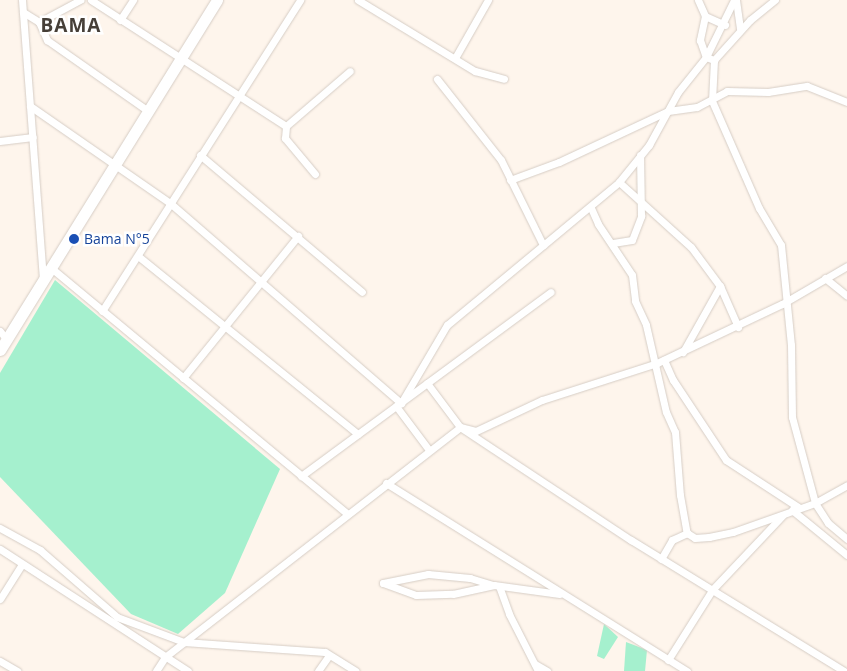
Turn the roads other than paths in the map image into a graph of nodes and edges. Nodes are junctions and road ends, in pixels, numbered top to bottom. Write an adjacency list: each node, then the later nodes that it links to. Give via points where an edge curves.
1 (22, 0): 12 (street)
2 (80, 0): 15 (street)
3 (91, 0): 14 (street)
4 (133, 0): 14 (street)
5 (217, 0): 20 (main road)
6 (300, 0): 25 (street)
7 (358, 0): 19 (street)
8 (488, 0): 19 (street)
9 (698, 0): 13 (street)
10 (735, 0): 16 (street); 17 (street)
11 (775, 0): 17 (street)
12 (23, 12): 15 (street); 28 (street)
13 (705, 16): 16 (street); 18 (street, via 700,40)
14 (120, 20): 20 (street)
15 (39, 22): 29 (street, via 47,40)
16 (725, 25): 18 (street)
17 (740, 30): 21 (street)
18 (706, 57): 21 (street); 30 (street, via 678,92)
19 (455, 58): 24 (street, via 476,71)
20 (180, 59): 25 (street); 29 (main road)
21 (714, 60): 26 (street)
22 (350, 71): 31 (street)
23 (437, 79): 38 (street, via 482,134)
24 (504, 79)
25 (238, 96): 31 (street); 35 (street)
26 (712, 101): 27 (street, via 727,91 768,92 807,86); 30 (street); 56 (street, via 759,208 781,245)
27 (847, 102)
28 (30, 106): 32 (street); 36 (street)
29 (148, 111): 36 (main road)
30 (668, 112): 34 (street); 38 (street, via 559,162)
31 (286, 126): 37 (street, via 285,138)
32 (33, 137): 33 (street); 49 (street)
33 (0, 141)
34 (640, 154): 39 (street); 41 (street)
35 (200, 155): 40 (street); 43 (street)
36 (115, 165): 40 (street); 48 (main road)
37 (315, 174)
38 (510, 180): 45 (street, via 529,211)
39 (619, 182): 41 (street); 42 (street)
40 (170, 203): 46 (street); 51 (street)
41 (641, 204): 44 (street, via 641,216 632,240); 52 (street, via 691,247)
42 (592, 208): 44 (street, via 598,224); 45 (street)
43 (298, 236): 51 (street); 53 (street)
44 (613, 244): 63 (street, via 632,276 635,301)
45 (543, 245): 66 (street, via 447,325)
46 (138, 256): 57 (street); 58 (street)
47 (847, 266): 50 (street)
48 (49, 267): 49 (main road); 57 (street)
49 (43, 278): 60 (main road)
50 (825, 278): 55 (street); 56 (street)
51 (261, 282): 58 (street); 66 (street)
52 (720, 286): 59 (street); 62 (street)
53 (362, 292)
54 (551, 292): 65 (street)
55 (847, 296)
56 (787, 302): 59 (street); 73 (street, via 792,417)
57 (102, 311): 64 (street)
58 (226, 325): 64 (street); 68 (street)
59 (738, 327): 62 (street)
60 (3, 335): 61 (main road)
61 (0, 350)
62 (683, 352): 63 (street)
63 (660, 362): 67 (street, via 542,400 476,431); 74 (street, via 726,460); 78 (street, via 666,412 675,432 680,496)
64 (183, 378): 70 (street)
65 (427, 383): 66 (street); 67 (street)
66 (398, 404): 68 (street); 69 (street)
67 (460, 427): 69 (street); 82 (street)
68 (358, 434): 70 (street)
69 (429, 450): 71 (street)
70 (301, 476): 75 (street)
71 (386, 484): 75 (street); 86 (street)
72 (847, 484): 73 (street)
73 (815, 503): 74 (street); 79 (street, via 828,522)
74 (795, 509): 76 (street); 81 (street)
75 (347, 514): 88 (street)
76 (784, 515): 78 (street, via 709,537 695,538); 85 (street)
77 (0, 528): 88 (street, via 40,550 117,617)
78 (687, 533): 82 (street, via 672,540)
79 (847, 539)
80 (0, 549): 83 (street)
81 (847, 555)
82 (661, 559): 85 (street)
83 (22, 564): 87 (street); 90 (street)
84 (496, 586): 84 (street, via 470,578 428,574 383,583 416,595 453,594); 86 (street); 93 (street)
85 (712, 590): 91 (street); 102 (street)
86 (562, 594): 91 (street)
87 (0, 599)
88 (184, 642): 89 (street); 90 (street)
89 (330, 655): 97 (street); 98 (street)
90 (165, 657): 95 (street); 96 (street)
91 (668, 660): 101 (street)
92 (0, 661): 94 (street)
93 (535, 664): 99 (street); 100 (street)
94 (17, 671)
95 (156, 671)
96 (188, 671)
97 (318, 671)
98 (356, 671)
99 (538, 671)
100 (547, 671)
101 (687, 671)
102 (844, 671)

